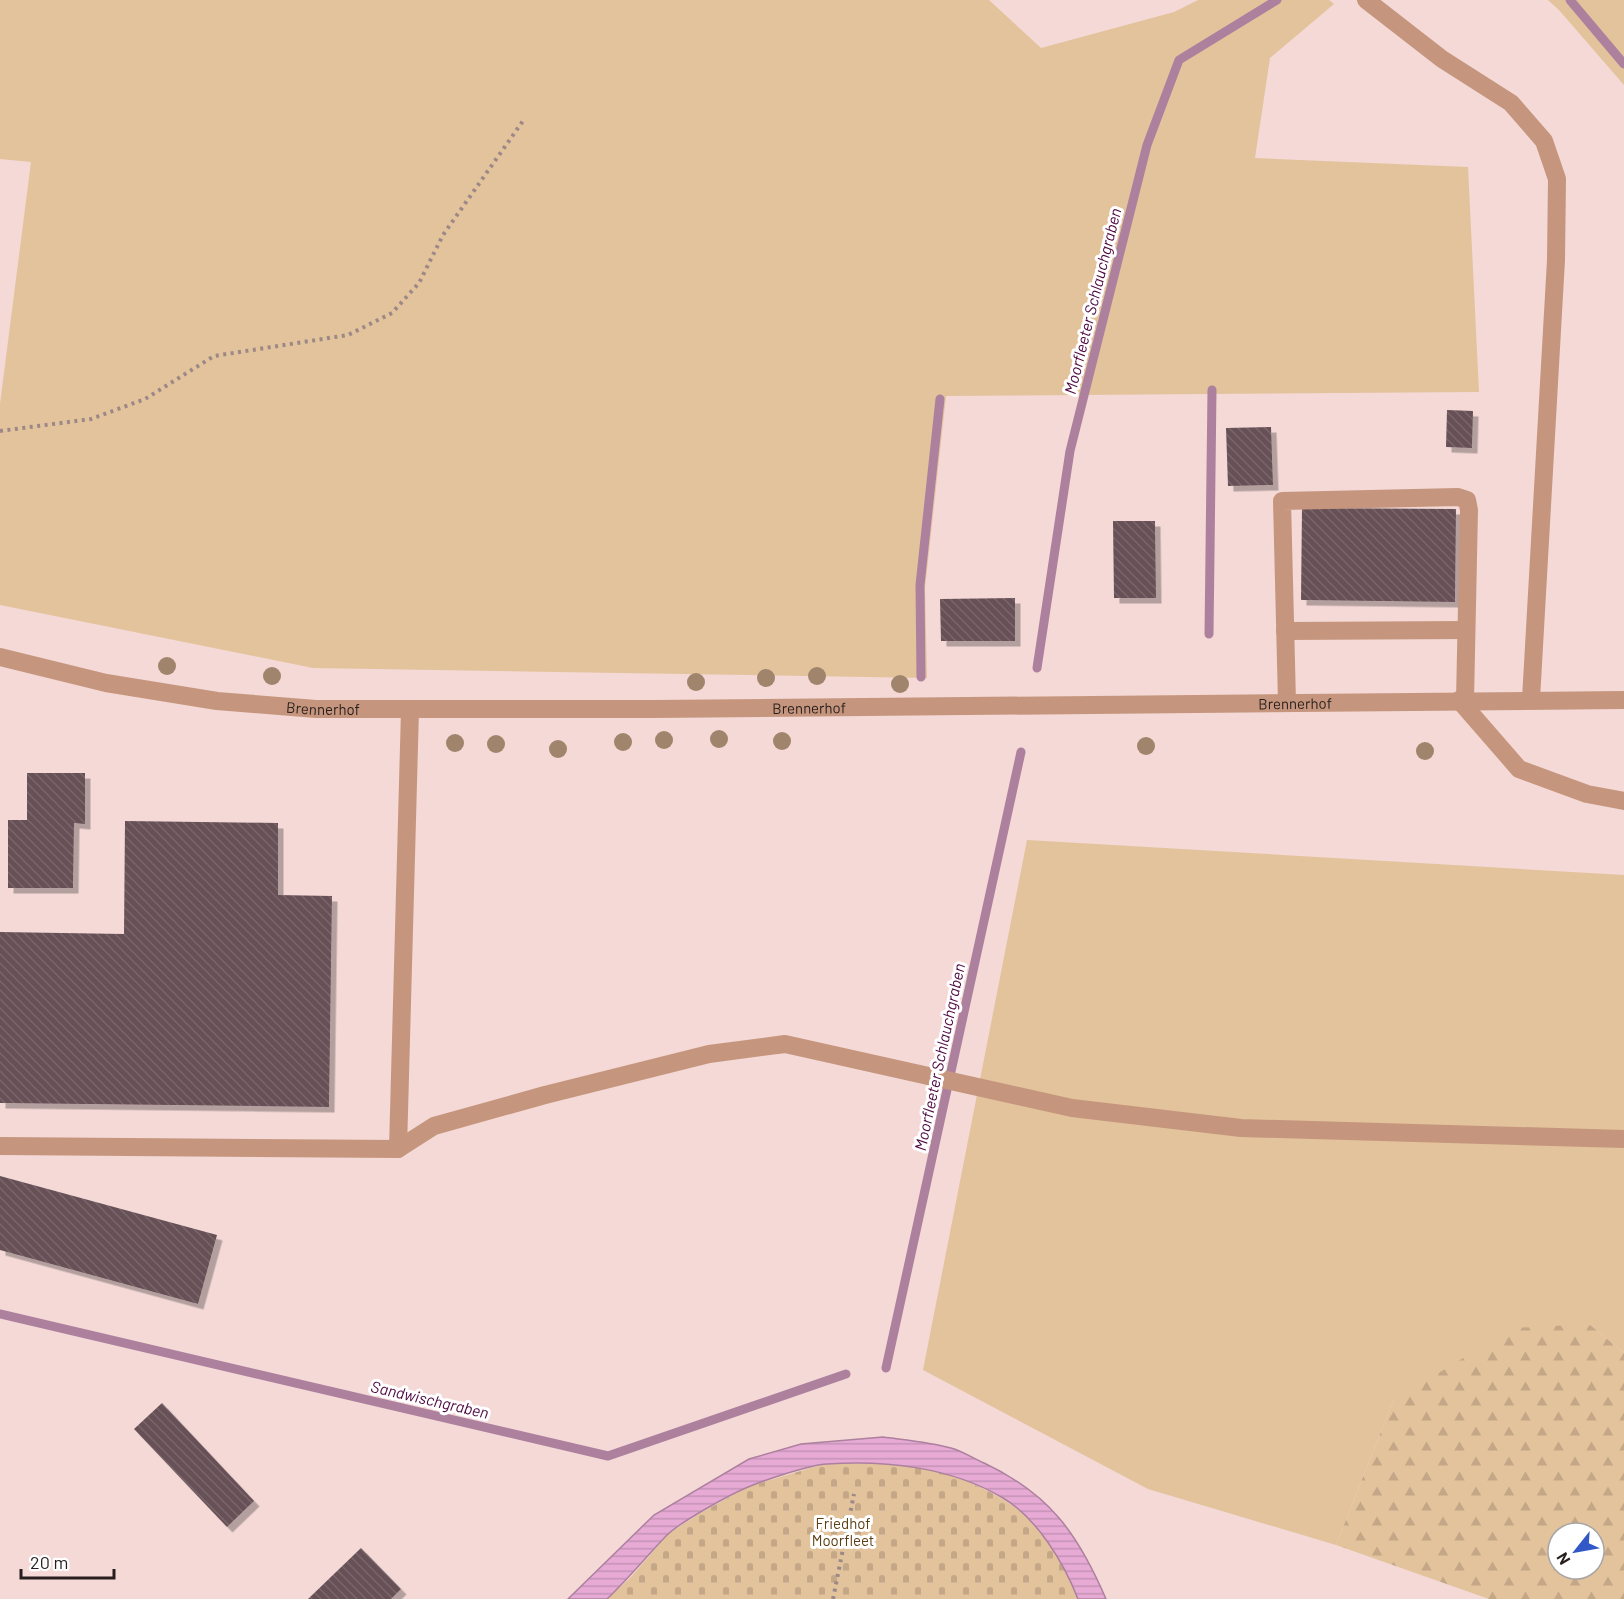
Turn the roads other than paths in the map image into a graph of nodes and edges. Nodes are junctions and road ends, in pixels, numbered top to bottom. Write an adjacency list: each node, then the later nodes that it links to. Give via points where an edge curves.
1 (1373, 6): 5 (street, via 1442,59 1511,102 1544,141 1557,179 1556,260)
2 (1466, 630): 3 (street); 3 (street, via 1469,510 1467,500 1458,496 1282,501); 6 (street)
3 (1285, 631): 8 (street)
4 (0, 657): 9 (street, Brennerhof, via 106,683 217,700 316,710)
5 (1531, 699): 6 (street, Brennerhof); 7 (street, Brennerhof)
6 (1462, 700): 8 (street, Brennerhof); 10 (street, via 1519,769 1587,794)
7 (1624, 700)
8 (1287, 702): 9 (street, Brennerhof)
9 (410, 710): 13 (street)
10 (1624, 801)
11 (1624, 1138): 13 (street, via 1241,1128 1072,1108 785,1044 709,1054 545,1095 434,1126)
12 (0, 1146): 13 (street)
13 (398, 1149)

